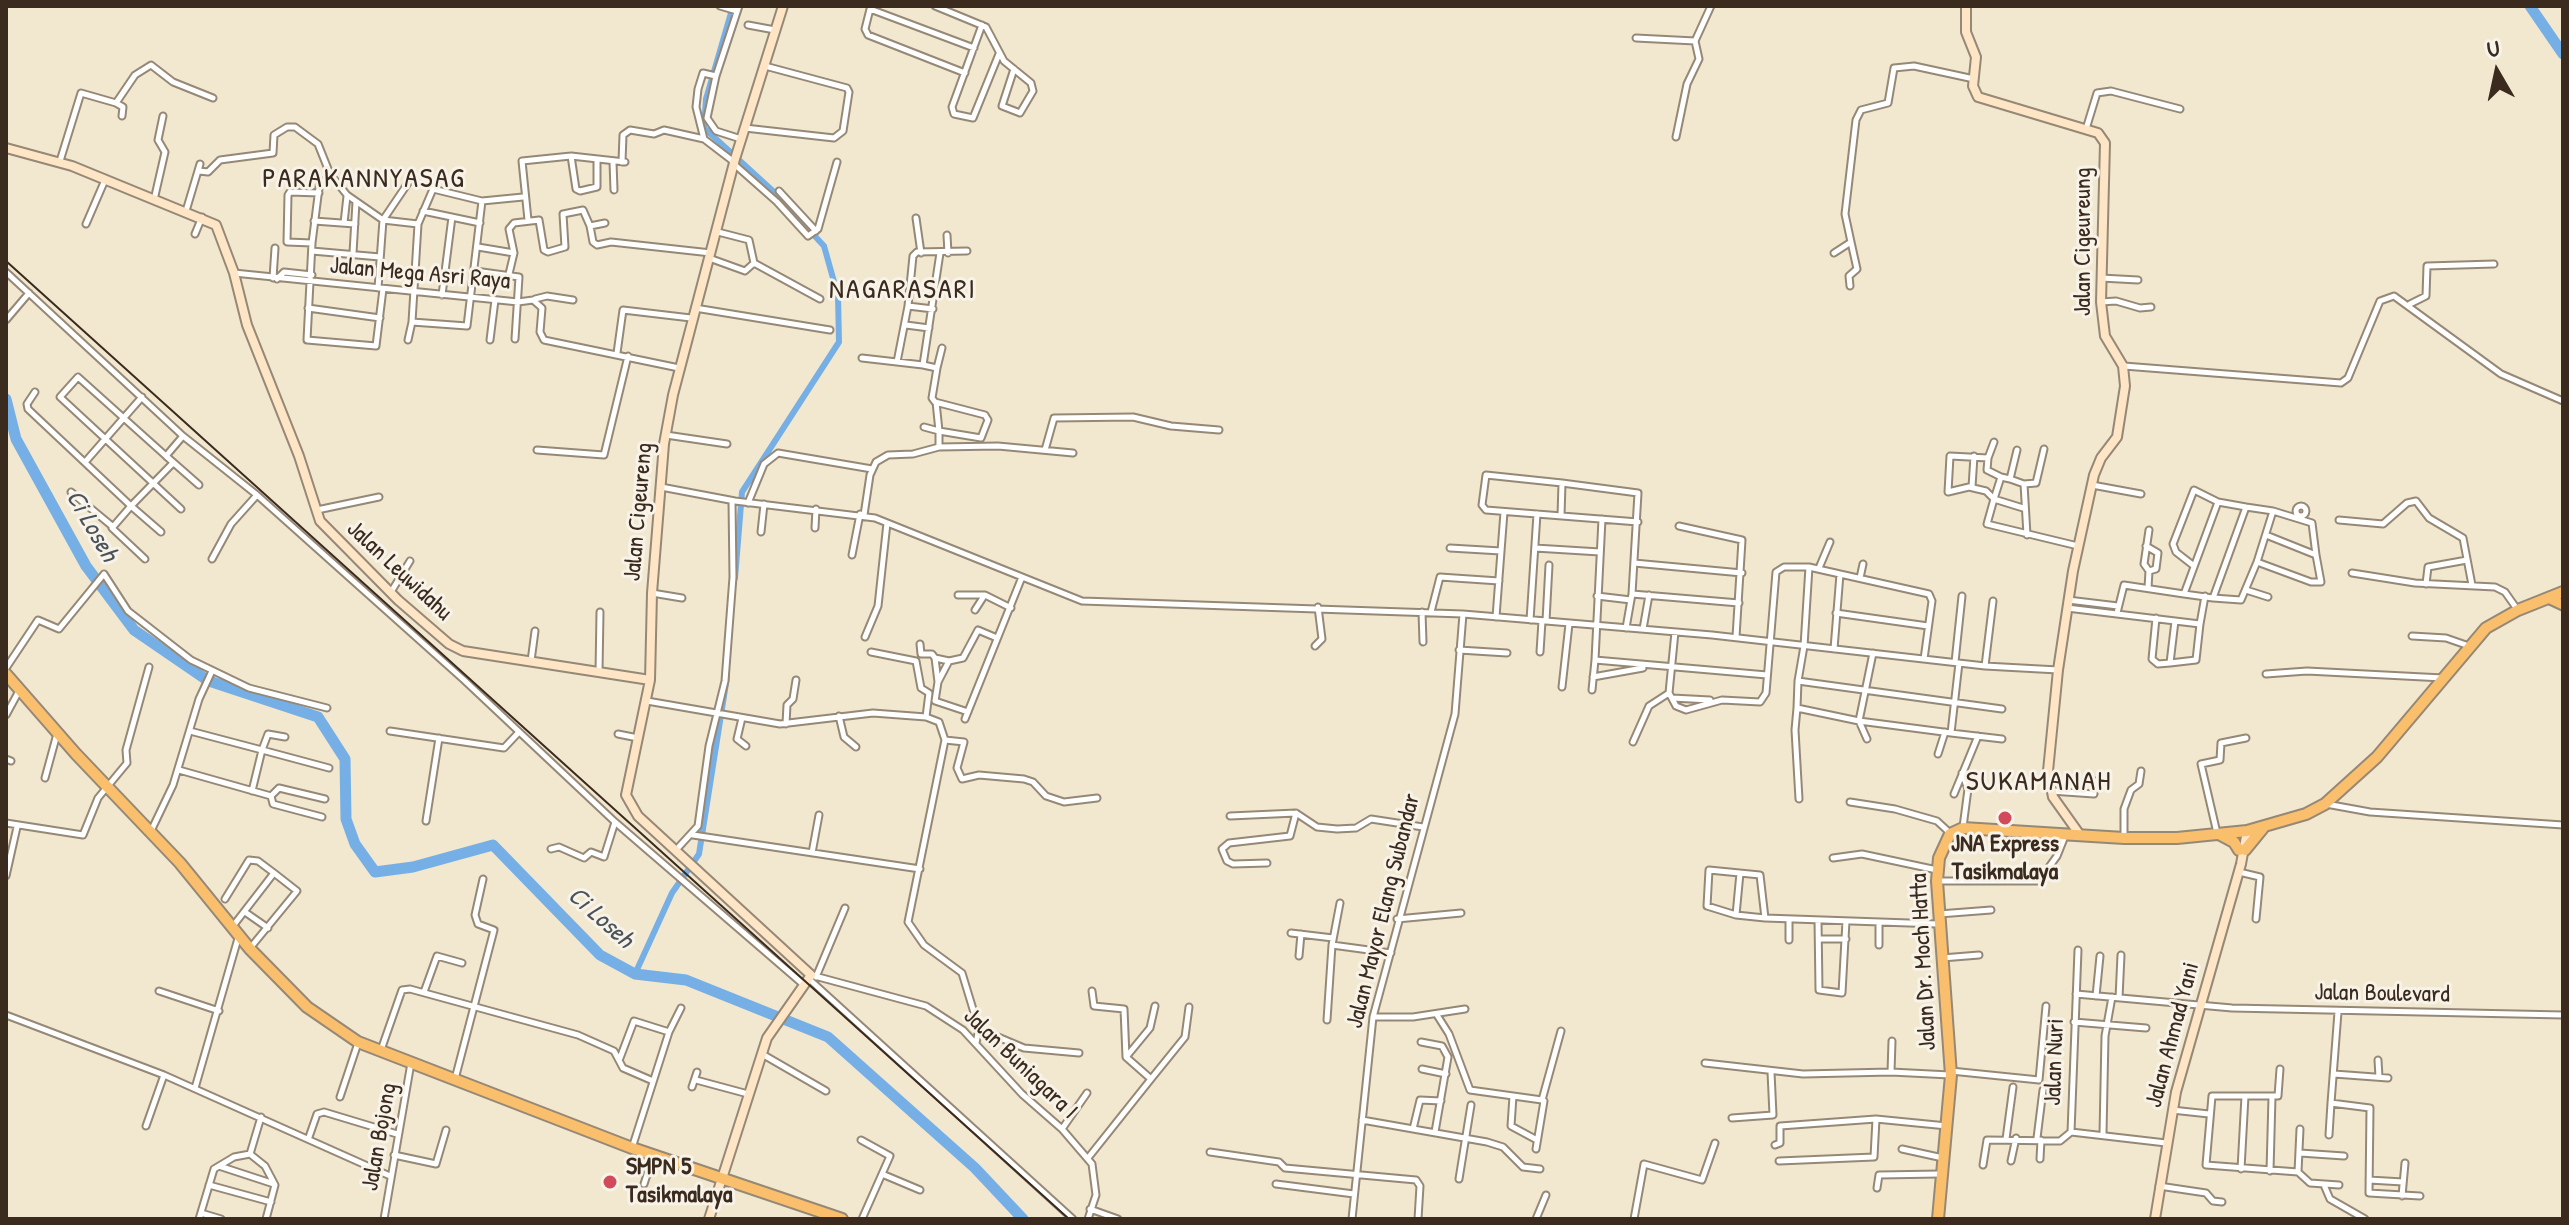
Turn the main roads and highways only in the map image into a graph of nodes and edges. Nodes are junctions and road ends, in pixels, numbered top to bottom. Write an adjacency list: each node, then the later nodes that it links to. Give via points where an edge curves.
1 (2563, 592): 2 (highway)
2 (2548, 598): 3 (main road); 5 (highway, via 2492,623 2398,735 2325,804)
3 (2563, 605)
4 (6, 671): 7 (highway, via 250,949 307,1007 358,1042 632,1148)
5 (2263, 828): 6 (highway); 6 (highway, via 2242,850)
6 (2218, 834): 8 (highway, Jalan Dr. Moch Hatta, via 2124,838 1963,828 1950,834 1942,847 1938,875 1950,1073)
7 (842, 1219)
8 (1938, 1219)

